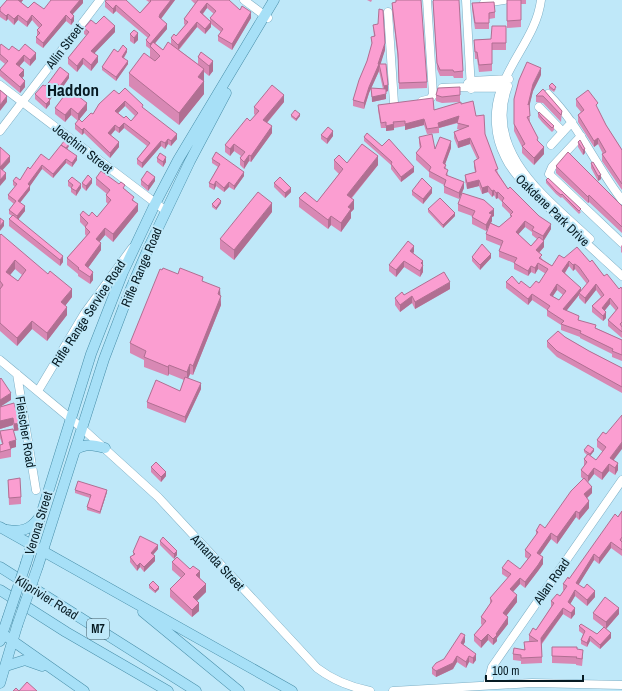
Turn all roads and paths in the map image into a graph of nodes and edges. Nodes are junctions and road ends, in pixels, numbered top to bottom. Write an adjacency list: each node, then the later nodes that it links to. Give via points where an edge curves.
1 (100, 0): 17 (street, Allin Street)
2 (244, 0): 11 (street)
3 (274, 0): 11 (main road, Rifle Range Road)
4 (279, 0): 11 (main road, Rifle Range Road)
5 (427, 0): 15 (street)
6 (504, 0): 9 (street)
7 (541, 0): 12 (street, Oakdene Park Drive, via 531,31)
8 (544, 0): 12 (street, Oakdene Park Drive, via 535,32)
9 (466, 2): 14 (street, via 473,42)
10 (388, 12): 19 (street)
11 (266, 17): 27 (main road, Rifle Range Road, via 178,160); 28 (main road, Rifle Range Road)
12 (506, 83): 14 (street); 31 (street, Oakdene Park Drive, via 503,120 508,145 516,163 531,183); 32 (street, Oakdene Park Drive, via 497,106 496,128 499,142 510,166 564,223)
13 (0, 85): 17 (street, Joachim Street)
14 (471, 85): 15 (street)
15 (433, 89): 18 (street, via 430,99)
16 (548, 94): 21 (street)
17 (22, 102): 22 (street, Allin Street); 27 (street, Joachim Street)
18 (414, 102)
19 (394, 103)
20 (539, 107): 23 (street)
21 (572, 122): 23 (street); 24 (street)
22 (0, 130)
23 (563, 132): 25 (street)
24 (581, 136): 26 (street); 30 (street, via 552,167 549,174)
25 (551, 145)
26 (622, 200)
27 (155, 204): 28 (street, Joachim Street); 29 (main road, Rifle Range Road)
28 (166, 211): 37 (main road, Rifle Range Road, via 111,339)
29 (141, 236): 35 (street, Rifle Range Service Road, via 96,298); 36 (main road, Rifle Range Road, via 91,354)
30 (622, 243)
31 (622, 270)
32 (622, 276)
33 (0, 360): 34 (street, Amanda Street)
34 (17, 374): 35 (street, Amanda Street); 42 (street, Fleischer Road)
35 (38, 391): 36 (street, Amanda Street)
36 (72, 420): 37 (street, Amanda Street); 41 (main road, Rifle Range Road)
37 (83, 429): 38 (street, Amanda Street); 39 (main road, Rifle Range Road)
38 (105, 448): 39 (main road, via 85,445); 62 (street, Amanda Street, via 158,497 317,668 348,686)
39 (75, 450): 46 (main road, Rifle Range Road)
40 (622, 480): 56 (street, Allan Road, via 492,667)
41 (51, 483): 43 (main road, Verona Street)
42 (36, 490)
43 (40, 516): 44 (main road, via 27,529 19,531); 45 (main road, Verona Street)
44 (2, 528): 45 (main road)
45 (31, 545): 46 (main road); 50 (main road, Verona Street, bridge)
46 (43, 551): 49 (main road); 51 (main road, Verona Street, bridge)
47 (0, 567): 59 (main road, Kliprivier Road / M7)
48 (0, 590): 58 (main road, Kliprivier Road / M7)
49 (124, 597): 60 (main road); 61 (main road)
50 (1, 635): 51 (main road)
51 (13, 641): 52 (main road); 53 (main road)
52 (6, 666): 53 (main road, via 25,660); 54 (main road)
53 (52, 668): 57 (main road)
54 (0, 683)
55 (622, 684): 56 (street)
56 (487, 685): 63 (street)
57 (84, 691)
58 (168, 691)
59 (196, 691)
60 (239, 691)
61 (292, 691)
62 (370, 691)
63 (393, 691)

